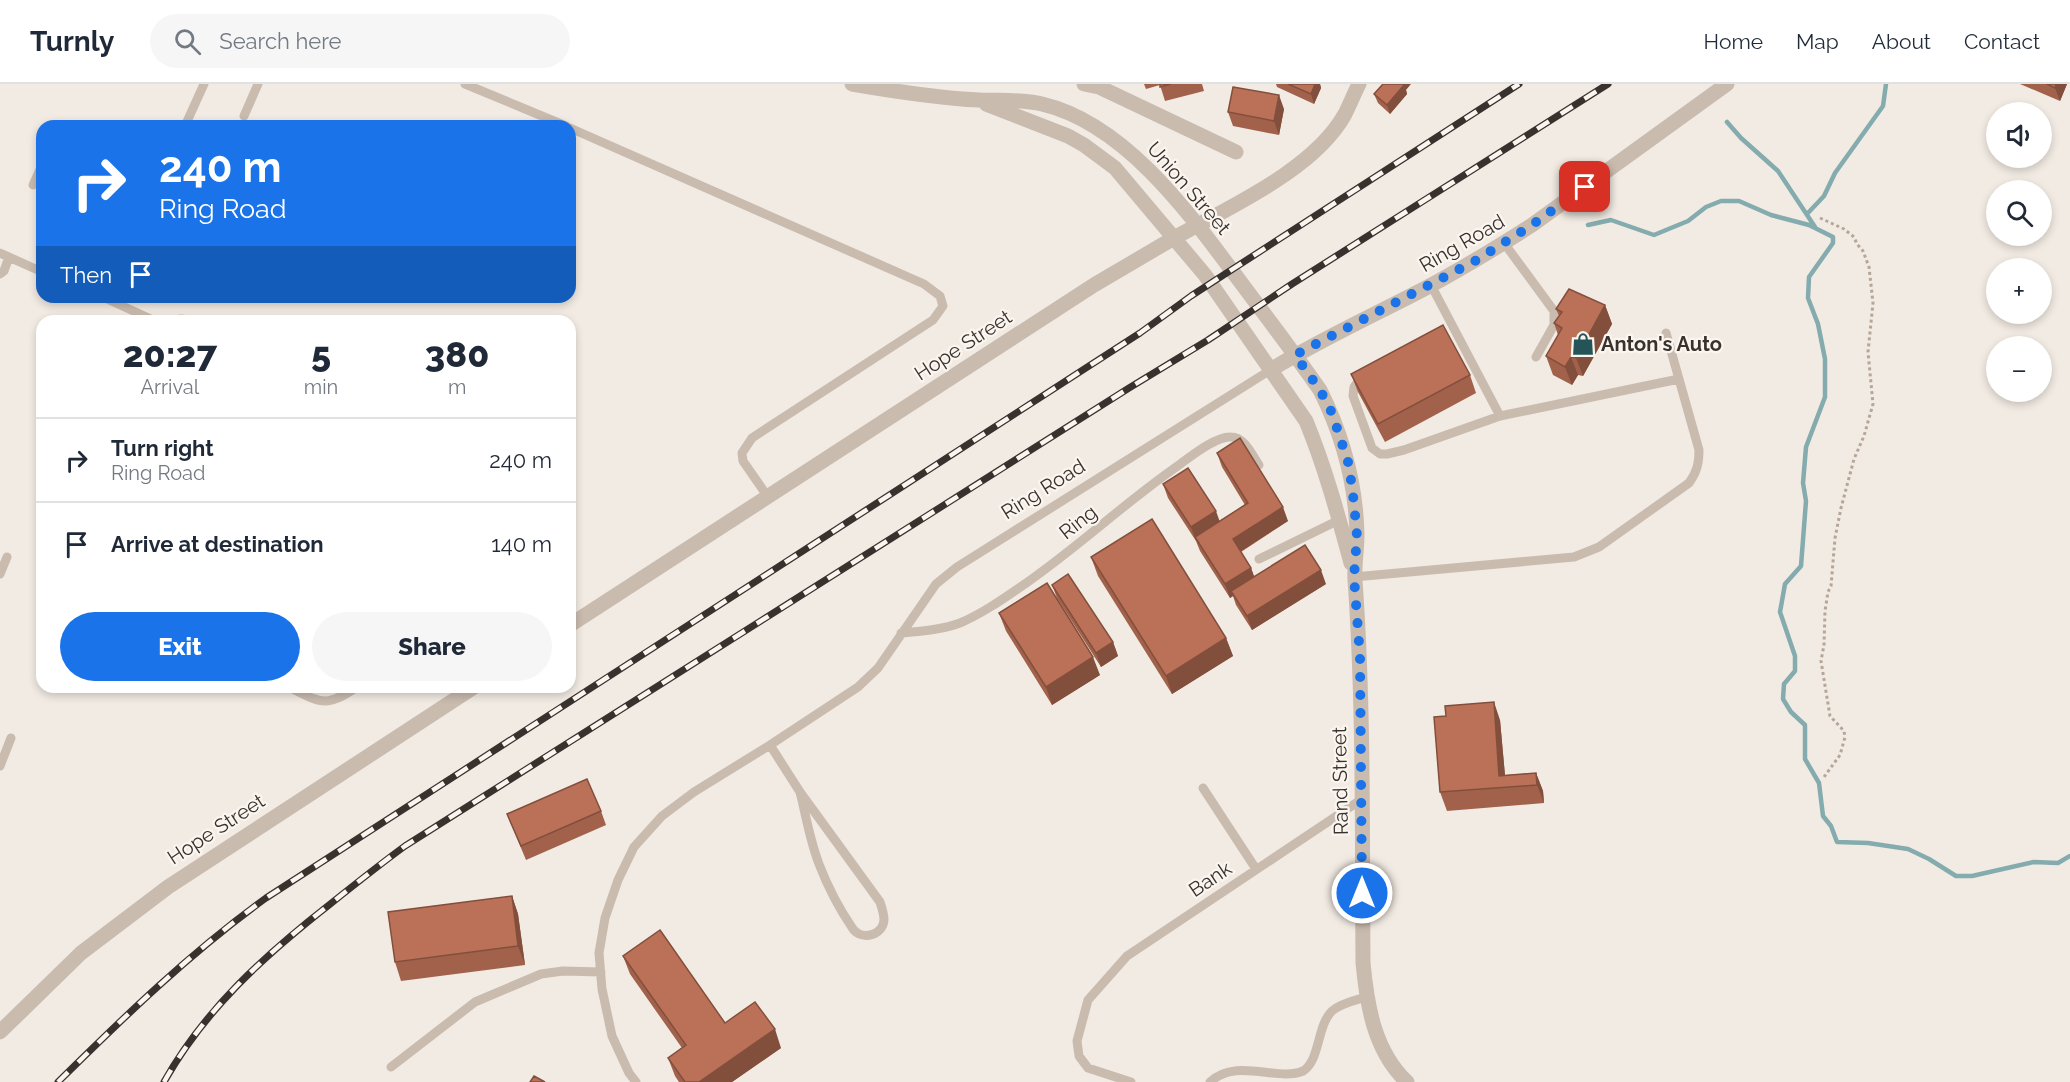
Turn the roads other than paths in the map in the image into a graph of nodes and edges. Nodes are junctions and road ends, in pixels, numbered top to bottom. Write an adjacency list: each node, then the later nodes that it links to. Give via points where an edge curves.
1 (204, 84): 10 (lane)
2 (258, 84): 9 (lane)
3 (465, 84): 11 (lane)
4 (852, 84): 8 (street, Union Street)
5 (1359, 84): 16 (street, Hope Street, via 1344,115 1309,156)
6 (1727, 84): 18 (street, Ring Road)
7 (1094, 85): 13 (street)
8 (978, 100): 16 (street, Union Street, via 1023,100 1060,109 1092,124 1143,164); 17 (street, Union Street, via 1084,145 1115,168)
9 (244, 116)
10 (188, 120)
11 (551, 120)
12 (576, 131): 35 (lane, via 924,284 940,296 943,306 933,320 752,438 742,453 743,461)
13 (1236, 152)
14 (36, 178): 15 (lane)
15 (33, 185)
16 (1197, 225): 17 (street, Hope Street); 28 (street, Union Street)
17 (1174, 238): 30 (street, Union Street, via 1205,274); 35 (street, Hope Street, via 1094,285)
18 (1504, 243): 22 (street, Ring Road); 29 (lane, via 1554,311 1554,324)
19 (5, 255): 20 (lane); 21 (lane)
20 (36, 269)
21 (0, 274)
22 (1431, 285): 25 (lane); 28 (street, Ring Road)
23 (116, 303): 24 (lane)
24 (142, 315)
25 (1452, 326): 26 (lane); 33 (lane)
26 (1442, 332)
27 (1666, 333): 32 (lane)
28 (1295, 355): 30 (street, Ring Road); 40 (street, Rand Street, via 1332,413 1349,465 1357,536)
29 (1536, 357)
30 (1272, 369): 36 (street, Rand Street, via 1306,421); 42 (lane, Ring Road, via 957,567 936,584)
31 (1370, 371): 33 (lane, via 1360,377 1353,396 1372,448 1380,454 1404,450)
32 (1679, 379): 33 (lane); 40 (lane, via 1699,450 1695,474 1689,483 1599,547 1574,556)
33 (1500, 416)
34 (1259, 465): 42 (lane, Ring, via 1245,443 1231,437 1221,439 1150,485 1086,539 988,609 959,623)
35 (768, 497): 41 (street, Hope Street)
36 (1339, 520): 38 (lane); 40 (street, Rand Street)
37 (7, 557): 39 (lane)
38 (1259, 559)
39 (0, 574)
40 (1354, 577): 51 (street, Rand Street, via 1360,656)
41 (576, 621)
42 (901, 633): 47 (lane, Ring Road, via 878,668 858,687)
43 (302, 693): 44 (lane, via 332,702)
44 (347, 693)
45 (465, 693): 55 (street, Hope Street, via 168,886 81,953)
46 (11, 738): 48 (lane)
47 (770, 745): 50 (lane); 53 (lane, Ring Road, via 662,816 634,847 605,918 599,953)
48 (0, 766)
49 (1203, 788): 52 (lane)
50 (800, 792): 50 (lane, via 819,864 841,908 855,931 868,936 876,933 884,919 880,902)
51 (1362, 799): 52 (lane, Bank); 54 (street, Rand Street)
52 (1256, 869): 58 (lane, Bank, via 1127,956 1088,1000 1077,1041 1079,1056 1088,1068)
53 (601, 972): 56 (lane, via 541,974 475,1002); 57 (lane, Ring Road, via 612,1036)
54 (1366, 997): 59 (lane, via 1333,1010 1309,1067 1300,1073 1231,1071); 60 (street, Rand Street, via 1372,1025)
55 (0, 1032)
56 (391, 1067)
57 (636, 1082)
58 (1131, 1082)
59 (1210, 1082)
60 (1407, 1082)

